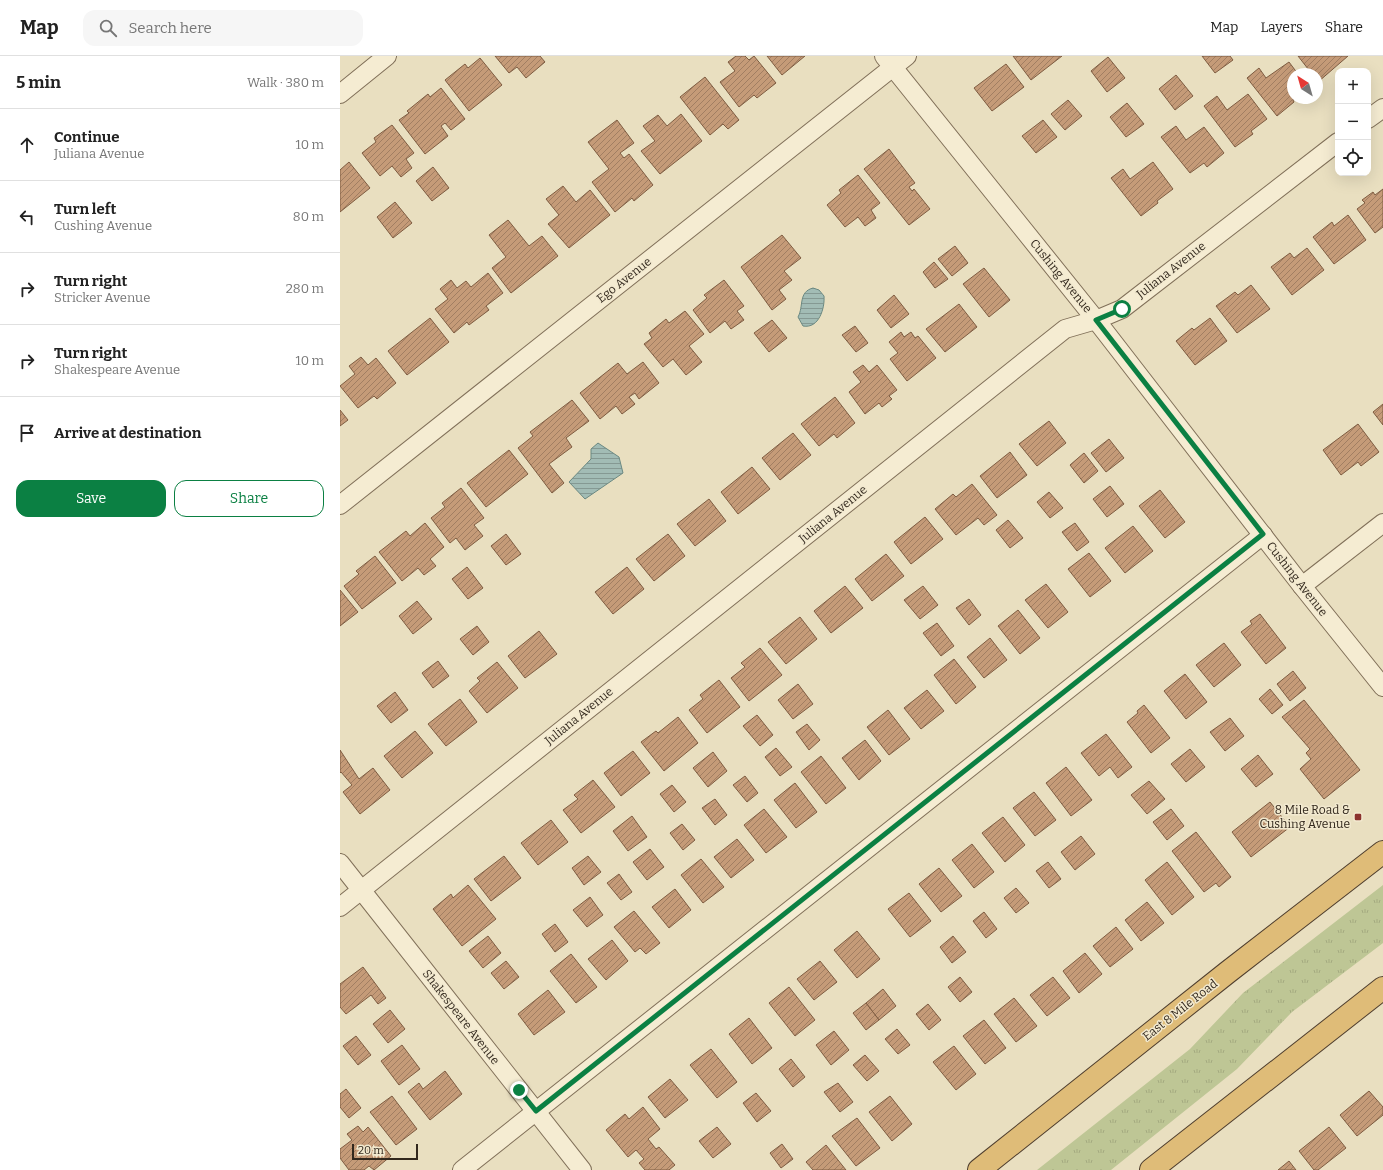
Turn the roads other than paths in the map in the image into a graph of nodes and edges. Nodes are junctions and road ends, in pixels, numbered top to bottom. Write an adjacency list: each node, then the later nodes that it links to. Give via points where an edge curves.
1 (387, 56): 4 (street)
2 (907, 56): 3 (street, Ego Avenue)
3 (888, 62): 8 (street, Cushing Avenue); 9 (street, Ego Avenue)
4 (340, 94)
5 (1383, 108): 6 (street)
6 (1371, 117)
7 (1335, 144): 8 (street, Juliana Avenue, via 1122,309)
8 (1096, 320): 11 (street, Cushing Avenue); 16 (street, Juliana Avenue, via 1065,329)
9 (340, 505)
10 (1383, 523): 12 (street)
11 (1263, 534): 12 (street, Cushing Avenue); 19 (street)
12 (1302, 586): 13 (street, Cushing Avenue)
13 (1383, 687)
14 (1383, 852): 20 (highway, East 8 Mile Road)
15 (340, 863): 16 (street, Shakespeare Avenue)
16 (361, 891): 17 (street, Juliana Avenue); 19 (street, Shakespeare Avenue)
17 (340, 907)
18 (1383, 988): 25 (highway)
19 (536, 1111): 21 (street); 22 (street, Shakespeare Avenue)
20 (1008, 1147): 23 (highway, East 8 Mile Road); 24 (highway)
21 (462, 1170)
22 (582, 1170)
23 (979, 1170)
24 (1007, 1170)
25 (1151, 1170)

